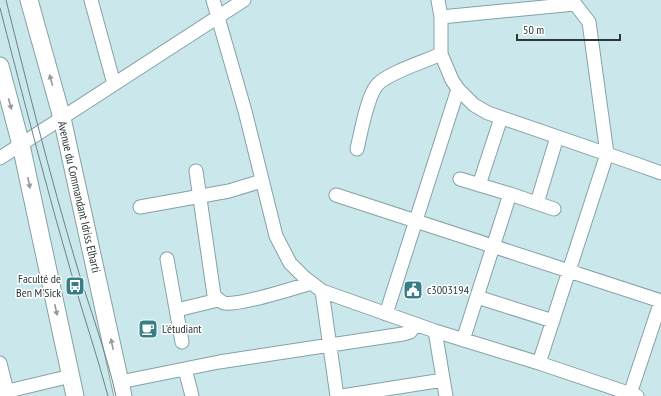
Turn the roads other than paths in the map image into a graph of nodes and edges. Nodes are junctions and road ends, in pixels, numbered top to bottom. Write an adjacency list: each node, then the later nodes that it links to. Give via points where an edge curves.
1 (29, 0): 12 (main road, Avenue du Commandant Idriss Elharti, one-way to 1)
2 (91, 0): 10 (street)
3 (213, 0): 6 (street)
4 (244, 0): 6 (street)
5 (438, 0): 7 (street)
6 (218, 16): 10 (street); 22 (street)
7 (441, 17): 8 (street); 17 (street, via 576,4 590,22)
8 (441, 54): 11 (street); 16 (street, via 388,76 378,84 371,95)
9 (0, 66): 15 (main road, one-way to 15)
10 (114, 84): 12 (street)
11 (458, 89): 13 (street, via 474,105); 30 (street)
12 (62, 118): 15 (street); 51 (main road, Avenue du Commandant Idriss Elharti, one-way to 12)
13 (501, 118): 14 (street); 23 (street)
14 (557, 137): 17 (street); 27 (street)
15 (21, 145): 18 (street); 49 (main road, one-way to 49)
16 (357, 149)
17 (607, 154): 20 (street); 33 (street)
18 (0, 158)
19 (196, 171): 26 (street)
20 (661, 173)
21 (460, 179): 23 (street)
22 (262, 181): 26 (street, via 229,191); 34 (street, via 276,236 290,263)
23 (479, 185): 24 (street)
24 (510, 194): 27 (street); 31 (street)
25 (336, 195): 30 (street)
26 (199, 196): 28 (street); 36 (street, via 214,295)
27 (537, 203): 29 (street)
28 (140, 207)
29 (554, 209)
30 (416, 221): 31 (street); 39 (street)
31 (493, 246): 33 (street); 35 (street)
32 (167, 259): 38 (street)
33 (569, 272): 37 (street); 40 (street)
34 (317, 287): 36 (street, via 239,302 224,303); 39 (street); 45 (street)
35 (477, 297): 40 (street); 43 (street)
36 (218, 300): 38 (street)
37 (661, 301): 54 (street)
38 (177, 310): 44 (street)
39 (386, 314): 41 (street)
40 (553, 320): 47 (street)
41 (416, 324): 42 (street); 45 (street, via 410,332 403,334)
42 (435, 331): 43 (street); 50 (street)
43 (463, 340): 47 (street)
44 (182, 342)
45 (329, 345): 48 (street); 57 (street)
46 (0, 363): 52 (street)
47 (539, 363): 54 (street)
48 (185, 369): 51 (street); 56 (street)
49 (71, 376): 52 (street); 55 (main road)
50 (443, 380): 53 (street); 59 (street)
51 (122, 389)
52 (4, 392)
53 (386, 393): 58 (street)
54 (633, 395)
55 (75, 396)
56 (192, 396)
57 (337, 396)
58 (342, 396)
59 (446, 396)

